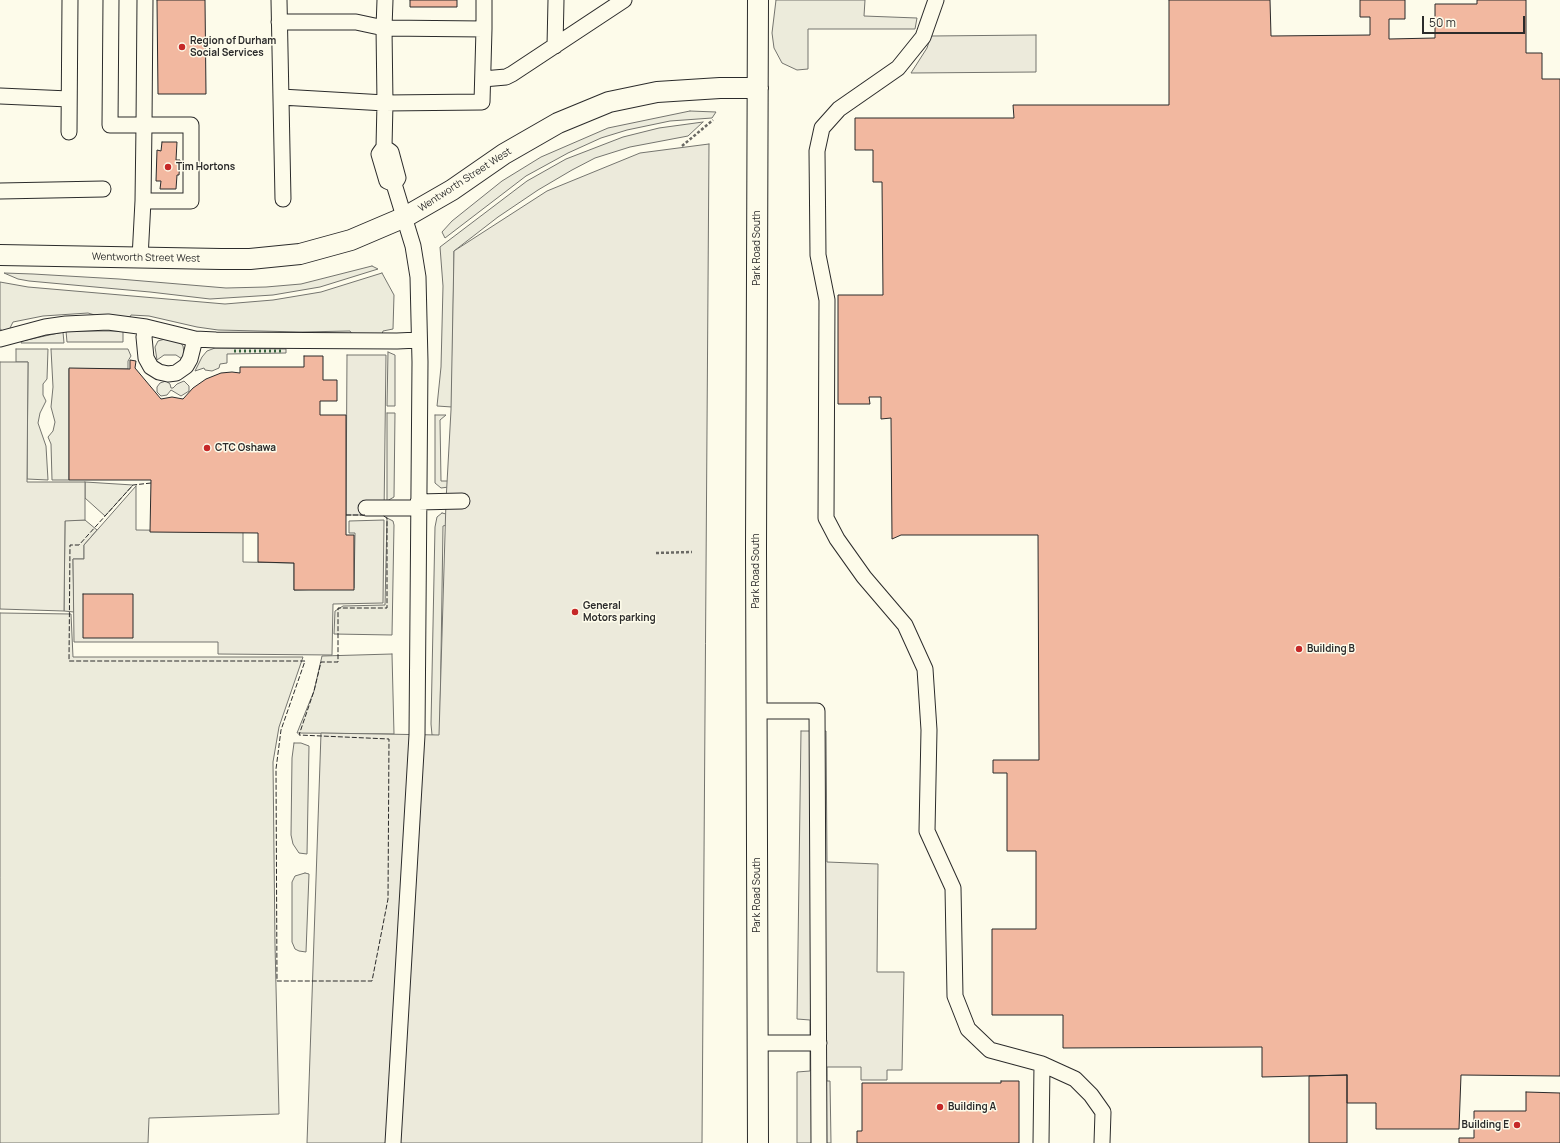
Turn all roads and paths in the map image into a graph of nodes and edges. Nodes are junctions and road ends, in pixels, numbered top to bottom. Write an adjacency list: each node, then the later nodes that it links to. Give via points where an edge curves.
1 (70, 0): 19 (lane)
2 (111, 0): 22 (lane, via 110,125)
3 (145, 0): 22 (lane)
4 (279, 0): 11 (lane)
5 (385, 0): 12 (lane)
6 (484, 0): 13 (lane)
7 (556, 0): 14 (lane)
8 (624, 0): 14 (lane)
9 (758, 0): 16 (main road, Park Road South)
10 (936, 0): 44 (lane, via 923,37 898,68 839,109 822,128 817,151 818,255 827,300 826,518 837,540 864,578 905,625 925,669 928,730 927,831 953,888 955,996 968,1029 990,1050)
11 (279, 22): 12 (lane, via 356,22); 18 (lane)
12 (384, 28): 13 (lane); 20 (lane)
13 (484, 29): 15 (lane)
14 (555, 46): 15 (lane, via 506,77)
15 (483, 79): 20 (lane, via 482,102)
16 (758, 88): 29 (main road, Wentworth Street West, via 656,92 609,102 558,123); 41 (main road, Park Road South)
17 (0, 96): 19 (lane)
18 (281, 97): 20 (lane); 27 (lane)
19 (69, 99): 23 (lane)
20 (385, 103): 29 (lane, via 384,147 379,154 387,181 394,184)
21 (713, 120): 24 (path)
22 (148, 125): 28 (lane); 28 (lane, via 191,125 191,201)
23 (69, 132)
24 (682, 146)
25 (103, 189): 26 (lane)
26 (0, 191)
27 (283, 199)
28 (147, 201): 31 (lane)
29 (405, 217): 31 (main road, Wentworth Street West, via 351,240 300,254 250,259); 35 (lane, via 418,277)
30 (0, 256): 31 (main road, Wentworth Street West)
31 (140, 258)
32 (146, 327): 33 (lane, via 108,322 66,324); 34 (lane); 34 (lane, via 146,358 151,367 159,372 168,374 181,370 190,359)
33 (0, 339)
34 (195, 339): 35 (lane)
35 (419, 340): 37 (lane)
36 (462, 501): 37 (lane)
37 (418, 505): 38 (lane); 45 (lane, via 417,735)
38 (366, 508)
39 (692, 552): 40 (path)
40 (656, 553)
41 (756, 711): 42 (main road, Park Road South); 43 (lane, via 818,711)
42 (758, 1043): 43 (lane); 46 (main road, Park Road South)
43 (819, 1043): 47 (lane)
44 (1042, 1064): 48 (lane); 49 (lane, via 1075,1079 1091,1095 1102,1112)
45 (393, 1143)
46 (758, 1143)
47 (819, 1143)
48 (1041, 1143)
49 (1102, 1143)

